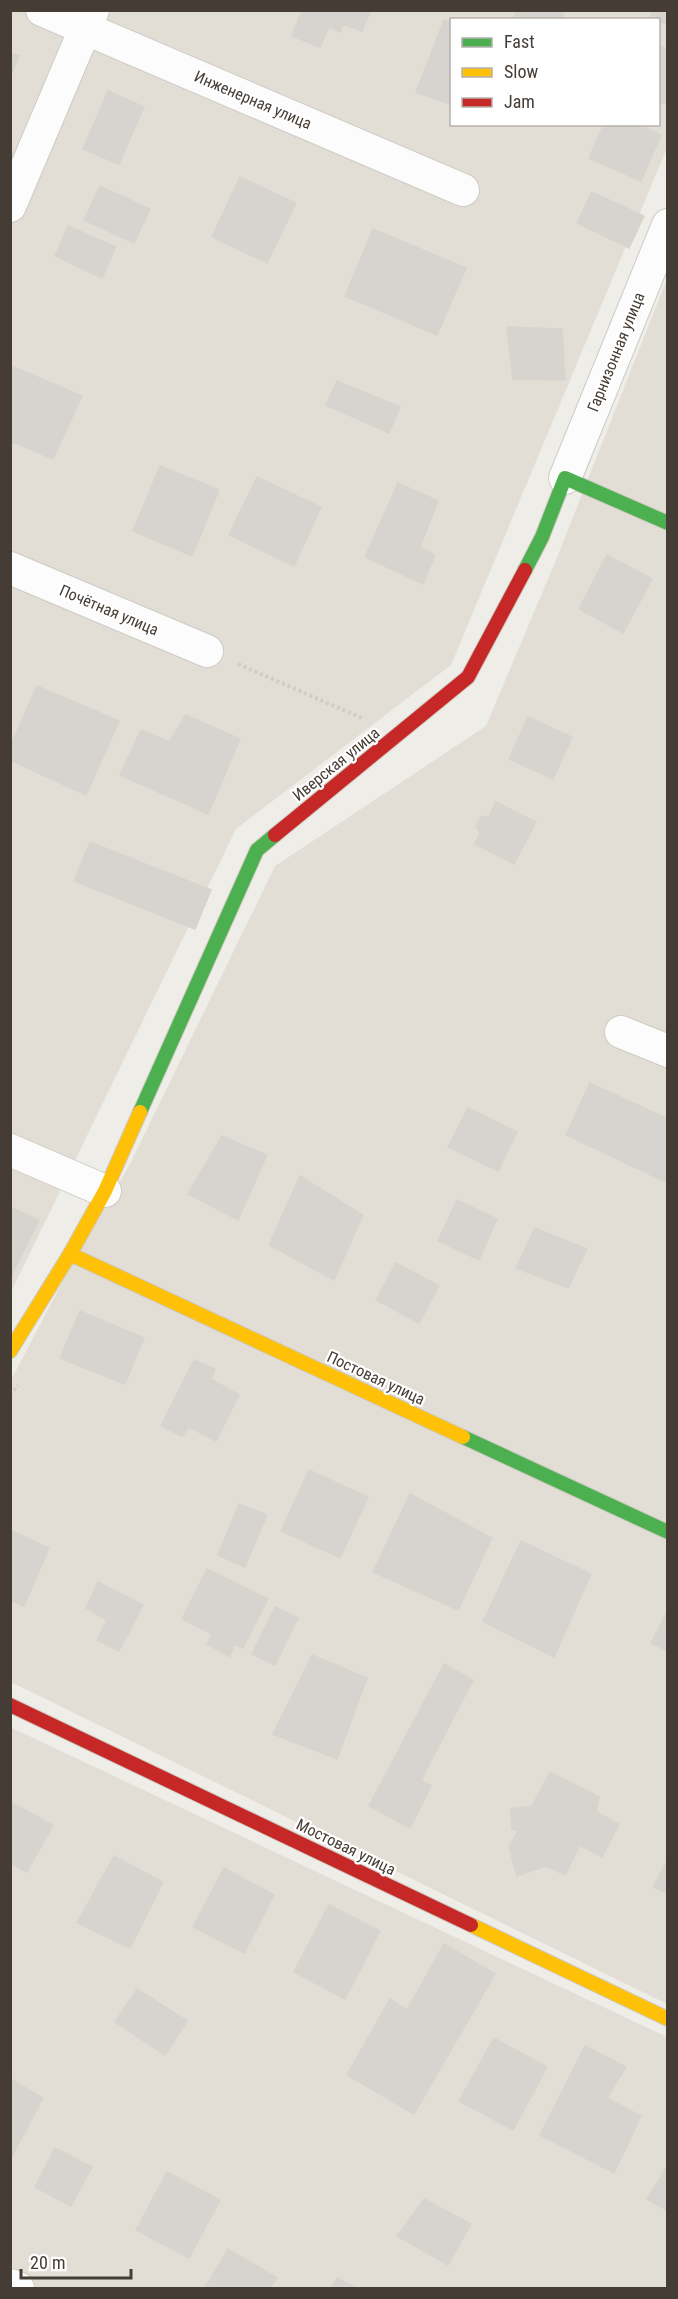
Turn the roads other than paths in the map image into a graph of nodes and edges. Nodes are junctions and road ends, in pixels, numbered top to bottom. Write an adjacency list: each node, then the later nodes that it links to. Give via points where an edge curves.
1 (42, 10): 2 (street, Инженерная улица)
2 (89, 19): 3 (street, Инженерная улица); 4 (street)
3 (463, 190)
4 (10, 206)
5 (668, 225): 6 (street, Гарнизонная улица)
6 (566, 478): 7 (street); 13 (street, Иверская улица, via 542,537 468,677 257,850)
7 (668, 523)
8 (10, 568): 9 (street, Почётная улица)
9 (207, 651)
10 (621, 1032): 11 (street)
11 (668, 1051)
12 (10, 1150): 13 (street)
13 (105, 1191): 14 (street, Иверская улица)
14 (70, 1254): 15 (street, Иверская улица); 16 (street, Постовая улица)
15 (10, 1351)
16 (668, 1532)
17 (10, 1705): 18 (street, Мостовая улица)
18 (668, 2019)
19 (10, 2285): 20 (street)
20 (18, 2289)

